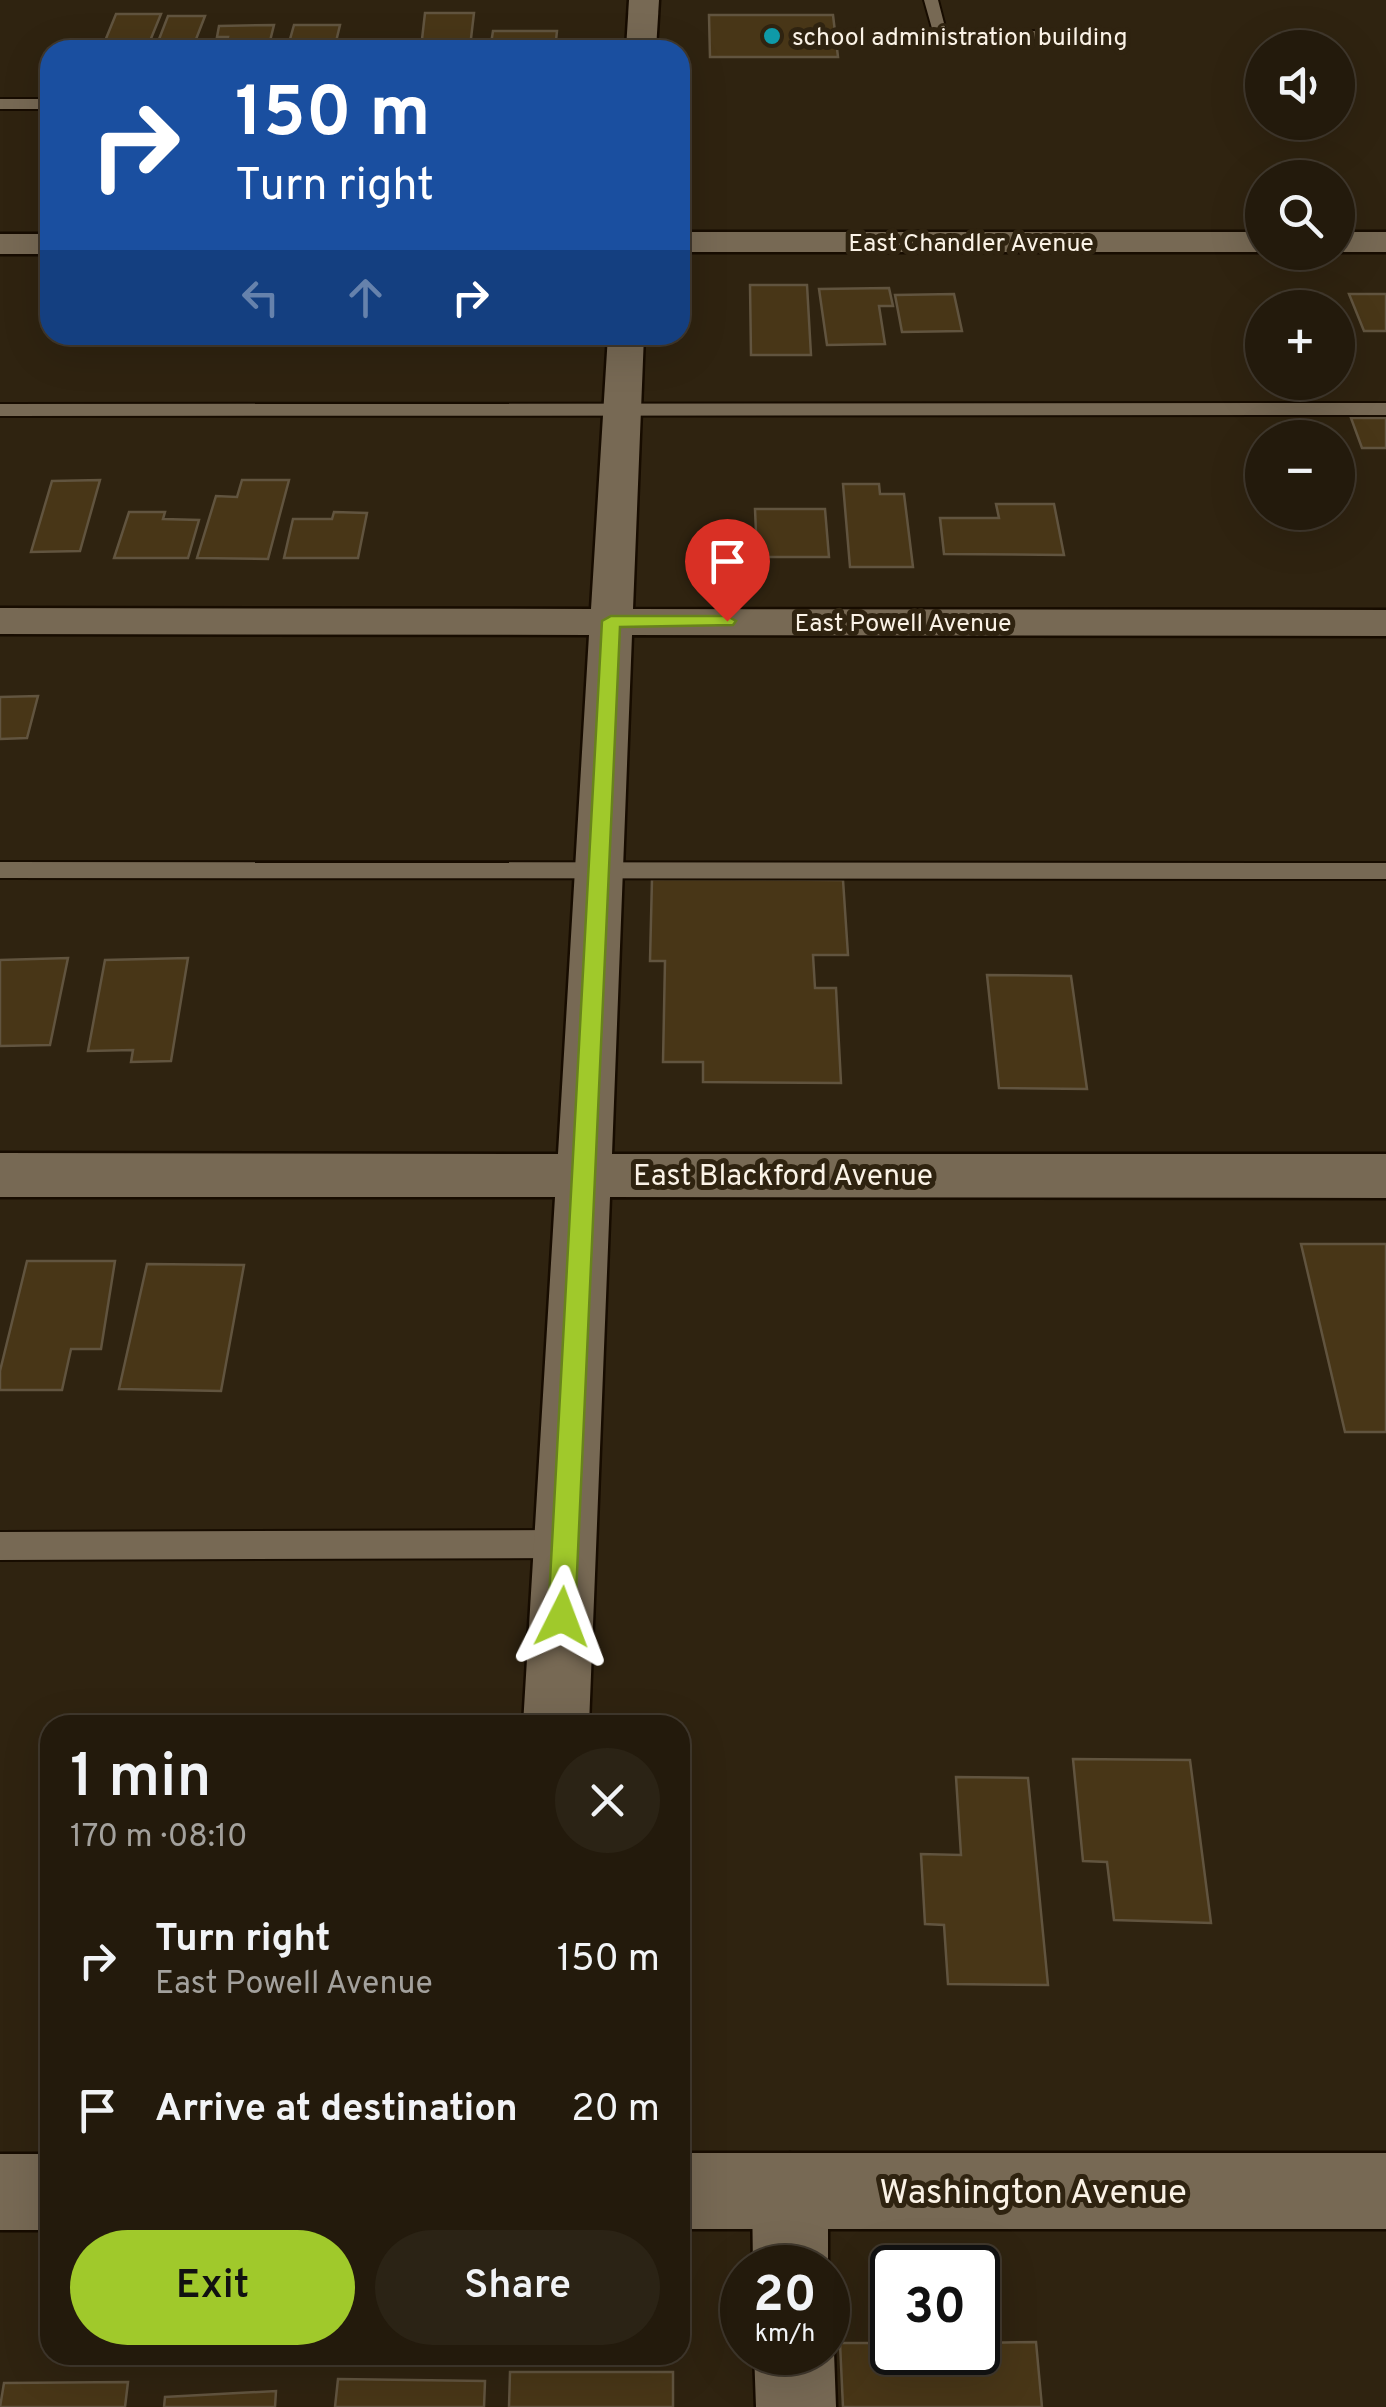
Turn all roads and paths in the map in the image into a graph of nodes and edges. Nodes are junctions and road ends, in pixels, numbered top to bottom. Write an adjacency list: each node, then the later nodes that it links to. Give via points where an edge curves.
1 (644, 0): 4 (street)
2 (931, 0): 3 (lane, via 940,36)
3 (1052, 35)
4 (642, 40)
5 (0, 104): 6 (lane)
6 (40, 104)
7 (690, 242): 8 (street, East Chandler Avenue)
8 (1245, 242)
9 (1355, 242): 10 (street)
10 (1386, 242)
11 (0, 244): 12 (street)
12 (40, 244)
13 (625, 345): 16 (street)
14 (1386, 409): 16 (lane)
15 (0, 410): 16 (lane)
16 (622, 412): 17 (street)
17 (611, 621): 18 (street, East Powell Avenue); 19 (street, East Powell Avenue); 21 (street)
18 (0, 622)
19 (1386, 622)
20 (0, 870): 21 (lane)
21 (598, 870): 22 (lane); 24 (street)
22 (1386, 871)
23 (0, 1174): 24 (street, East Blackford Avenue)
24 (582, 1175): 25 (street, East Blackford Avenue); 26 (street)
25 (1386, 1176)
26 (565, 1544): 27 (lane); 28 (street)
27 (0, 1546)
28 (556, 1715)
29 (790, 2191): 32 (street, Washington Avenue); 33 (street, Washington Avenue); 34 (street)
30 (0, 2192): 31 (street)
31 (40, 2192)
32 (690, 2192)
33 (1386, 2192)
34 (791, 2245)
35 (795, 2375): 36 (street)
36 (796, 2407)

